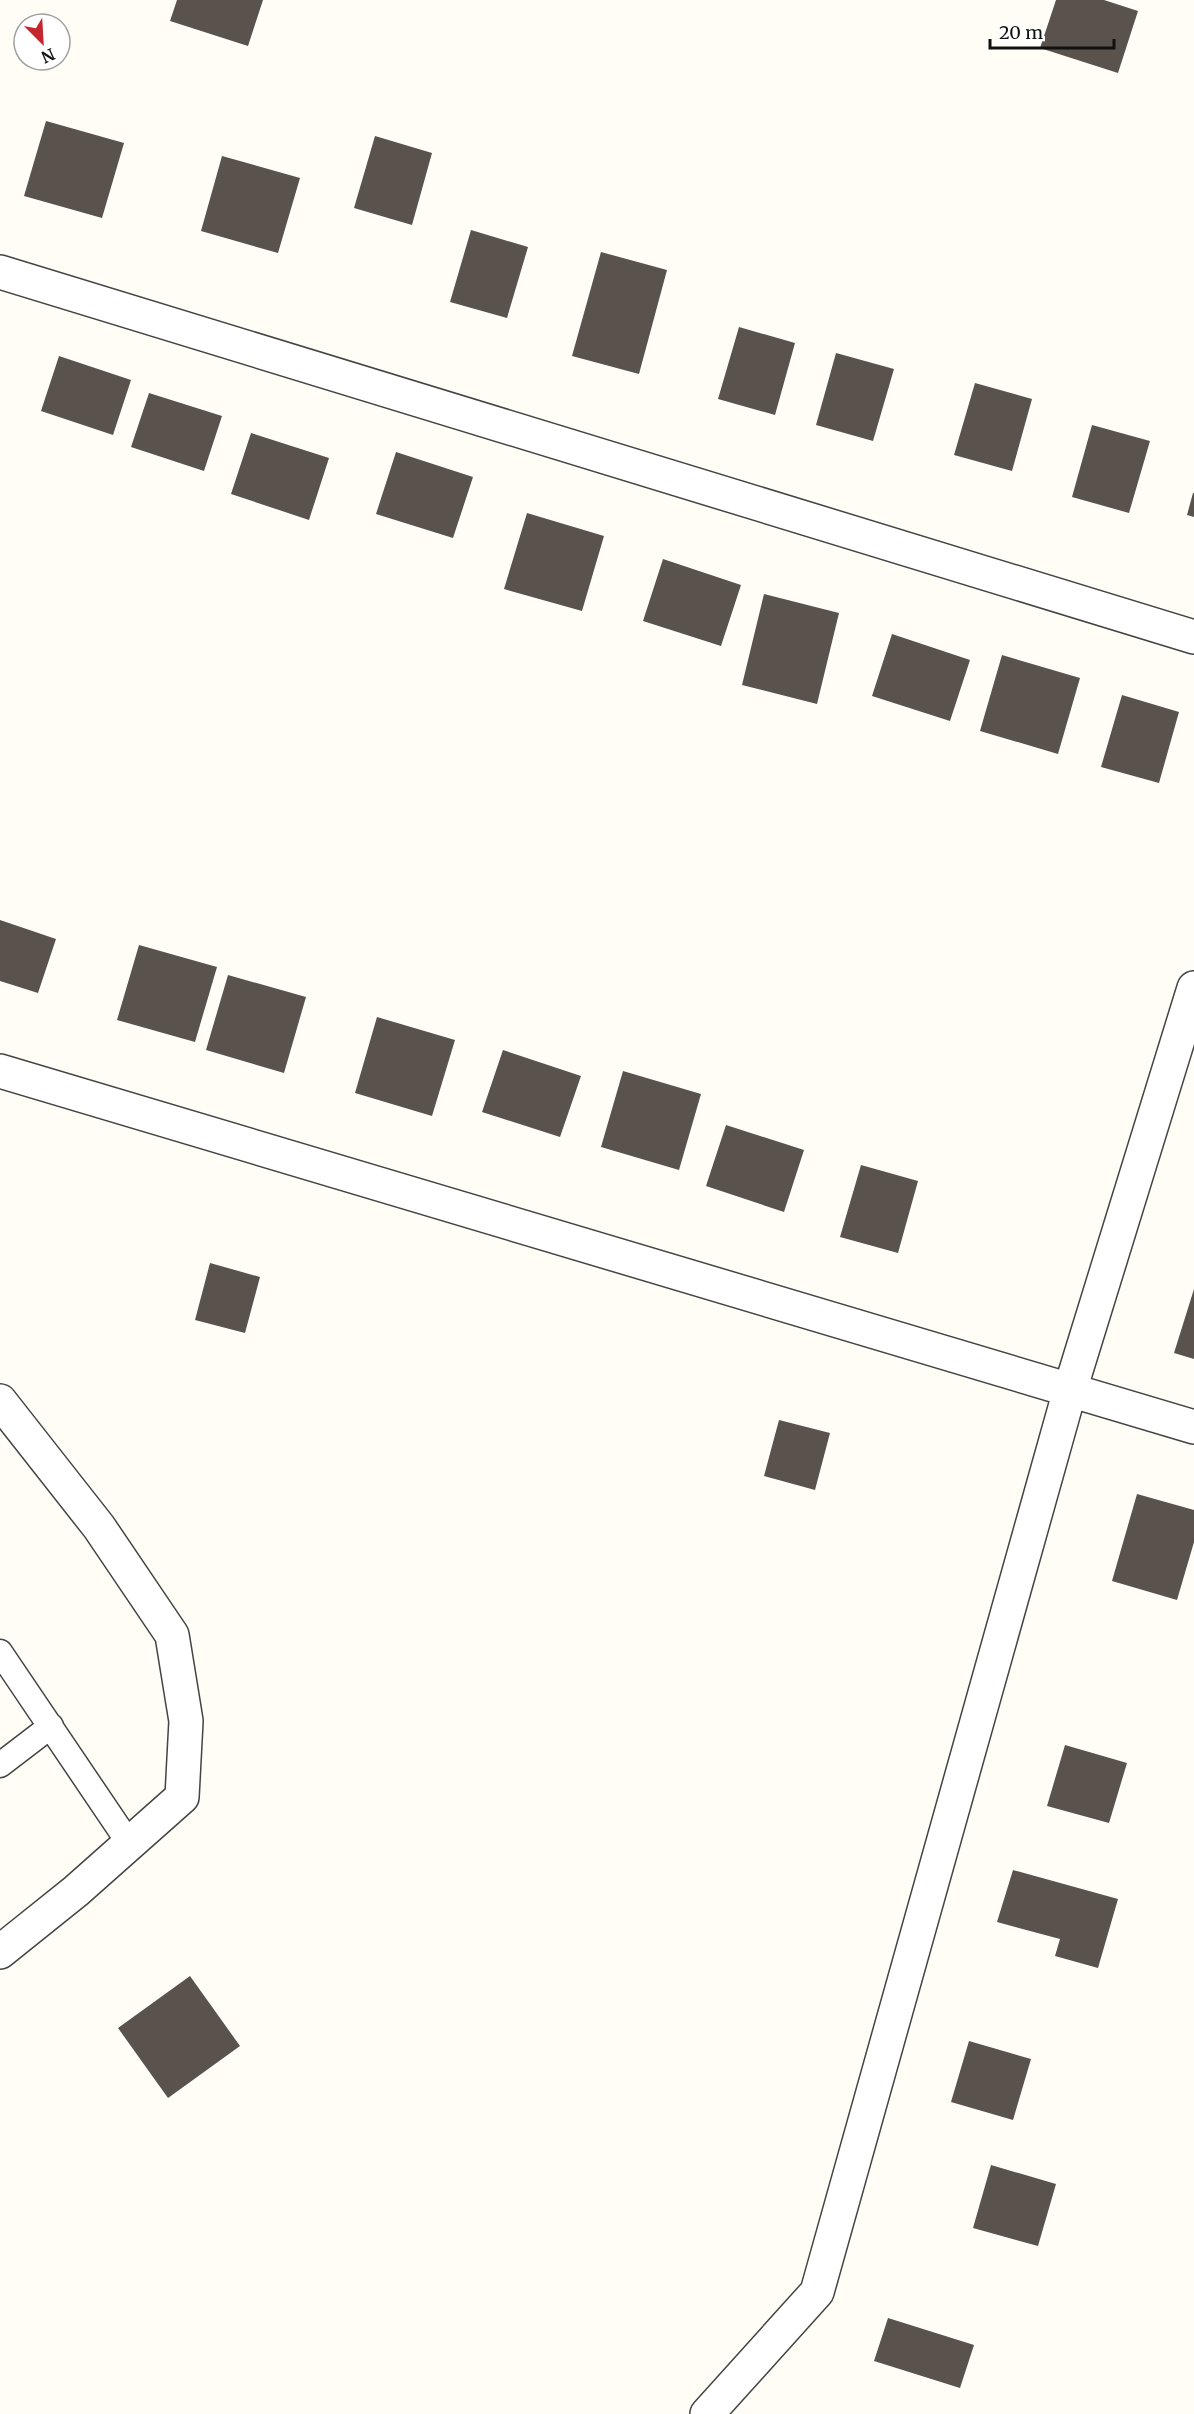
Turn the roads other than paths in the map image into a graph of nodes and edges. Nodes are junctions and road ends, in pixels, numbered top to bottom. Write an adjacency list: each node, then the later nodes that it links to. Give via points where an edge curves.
1 (0, 272): 2 (street)
2 (1194, 637)
3 (1194, 988): 5 (street)
4 (0, 1071): 5 (street)
5 (1070, 1390): 7 (street); 14 (street, via 817,2292)
6 (0, 1401): 12 (street, via 99,1527 172,1635 186,1721 182,1797)
7 (1194, 1427)
8 (0, 1652): 9 (lane)
9 (7, 1678): 10 (lane)
10 (51, 1726): 11 (lane); 12 (lane)
11 (0, 1765)
12 (129, 1843): 13 (street)
13 (0, 1952)
14 (707, 2414)

